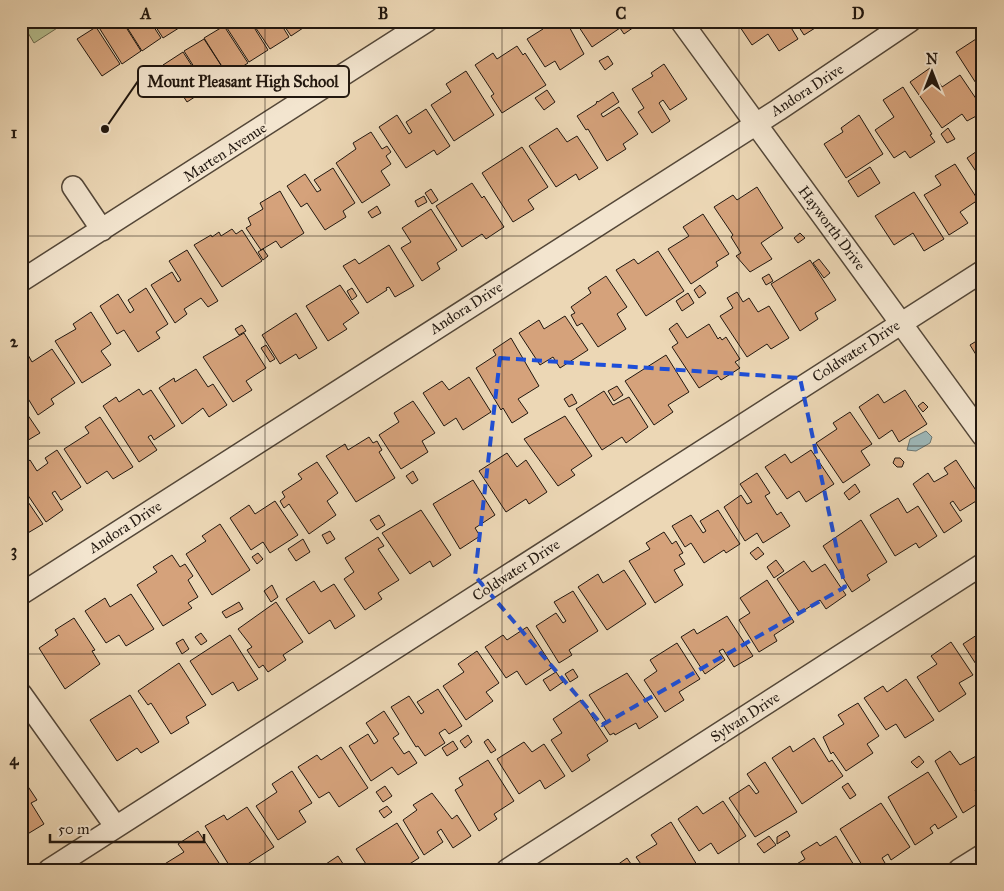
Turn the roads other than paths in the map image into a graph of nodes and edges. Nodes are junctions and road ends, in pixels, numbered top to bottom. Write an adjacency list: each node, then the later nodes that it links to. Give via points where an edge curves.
1 (428, 21): 6 (street, Marten Avenue)
2 (681, 21): 4 (street, Hayworth Drive)
3 (910, 21): 4 (street, Andora Drive)
4 (755, 124): 9 (street, Hayworth Drive); 12 (street, Andora Drive)
5 (74, 187): 6 (street)
6 (102, 230): 8 (street, Marten Avenue)
7 (983, 271): 9 (street, Coldwater Drive)
8 (21, 281)
9 (900, 322): 10 (street, Hayworth Drive); 14 (street, Coldwater Drive)
10 (983, 436)
11 (983, 564): 17 (street, Sylvan Drive)
12 (21, 594)
13 (21, 694): 14 (street)
14 (116, 827): 16 (street, Coldwater Drive)
15 (983, 855): 18 (street)
16 (49, 870)
17 (507, 870)
18 (959, 870)

